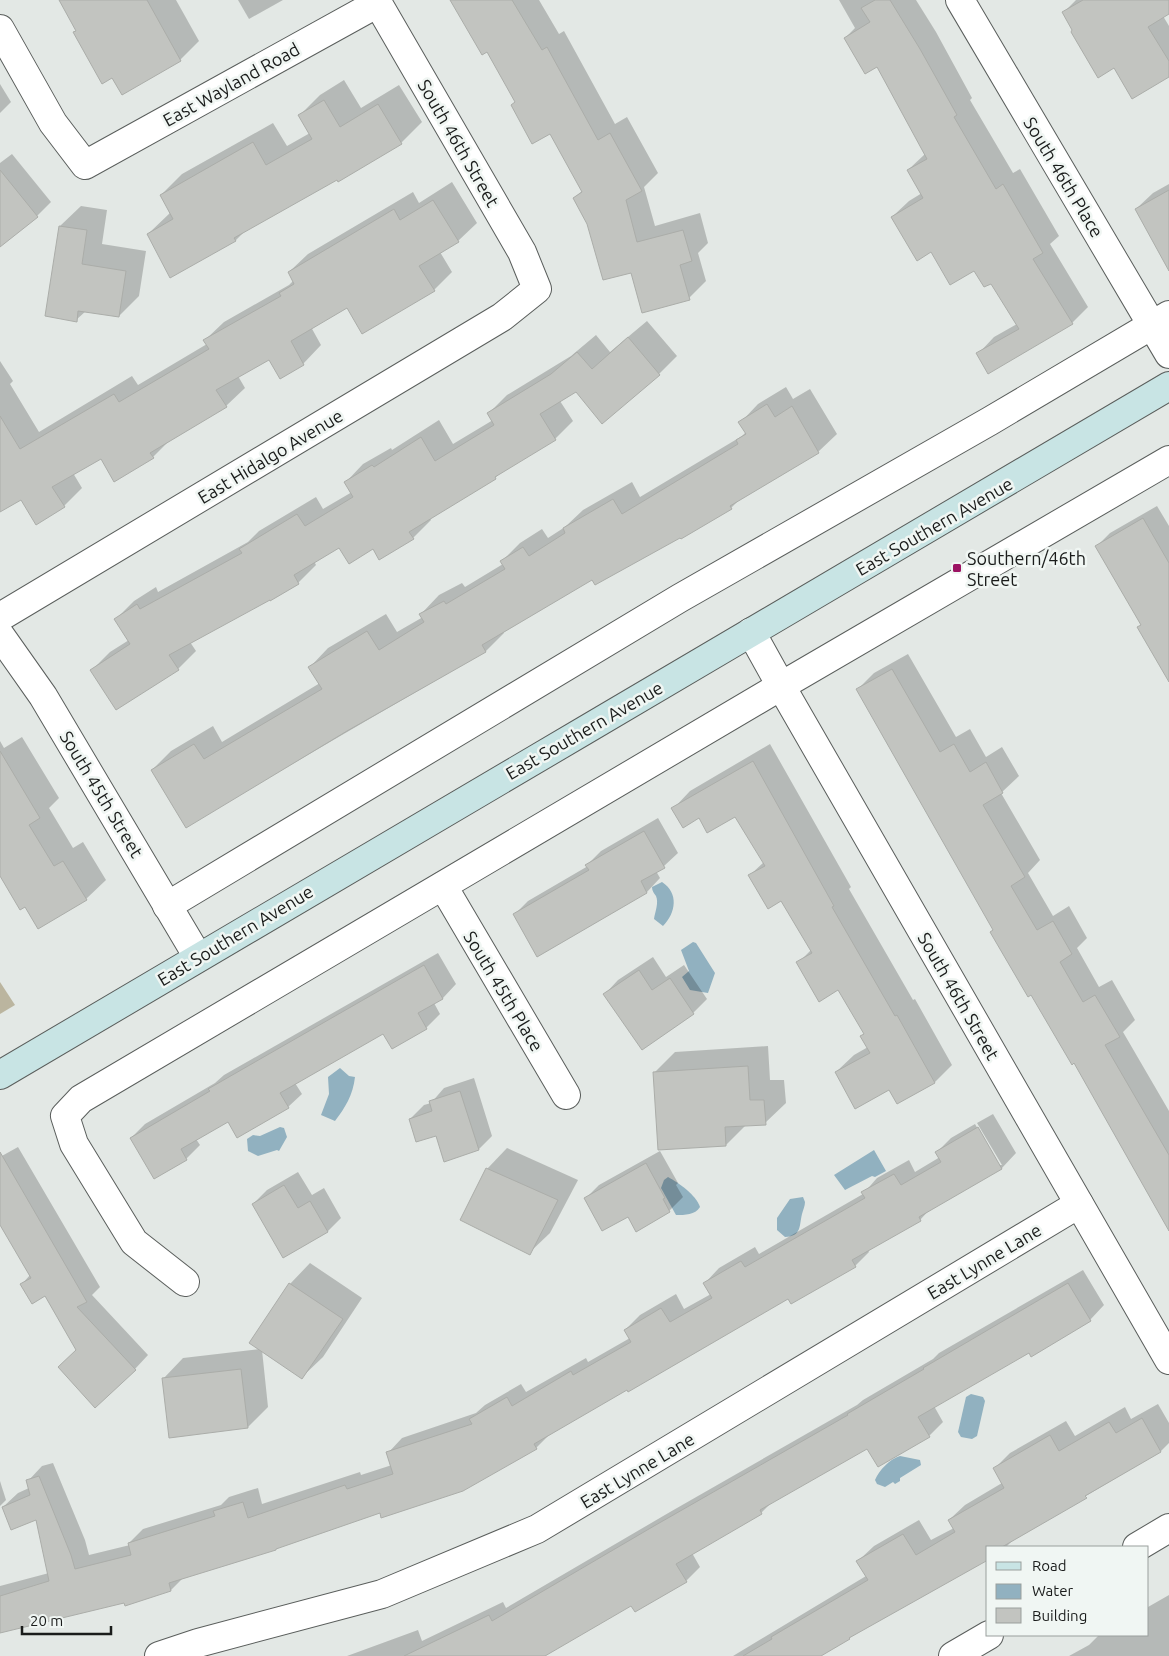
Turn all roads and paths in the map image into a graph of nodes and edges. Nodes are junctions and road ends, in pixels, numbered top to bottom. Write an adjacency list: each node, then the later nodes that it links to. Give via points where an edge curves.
1 (963, 1): 5 (street, South 46th Place)
2 (377, 2): 3 (street, East Wayland Road, via 85,165 53,123); 4 (street, South 46th Street, via 522,252)
3 (0, 30)
4 (536, 289): 9 (street, East Hidalgo Avenue, via 502,317)
5 (1160, 320): 6 (street, South 46th Place); 14 (street, via 680,598)
6 (1169, 354)
7 (1169, 386): 10 (main road, East Southern Avenue)
8 (1169, 460): 12 (street)
9 (0, 617)
10 (751, 632): 12 (street, South 46th Street); 15 (main road, East Southern Avenue)
11 (0, 635): 14 (street, South 45th Street, via 43,696)
12 (781, 686): 13 (street); 18 (street, South 46th Street)
13 (442, 886): 17 (street, South 45th Place); 19 (street, via 81,1098 65,1116 74,1144 134,1242)
14 (168, 906): 15 (street, South 45th Street)
15 (198, 956): 16 (main road, East Southern Avenue)
16 (0, 1075)
17 (566, 1095)
18 (1079, 1204): 20 (street, South 46th Street); 24 (street, East Lynne Lane, via 537,1529 382,1594)
19 (185, 1282)
20 (1169, 1360)
21 (1169, 1528): 22 (street)
22 (1139, 1546)
23 (987, 1636): 25 (street)
24 (158, 1656)
25 (953, 1656)

